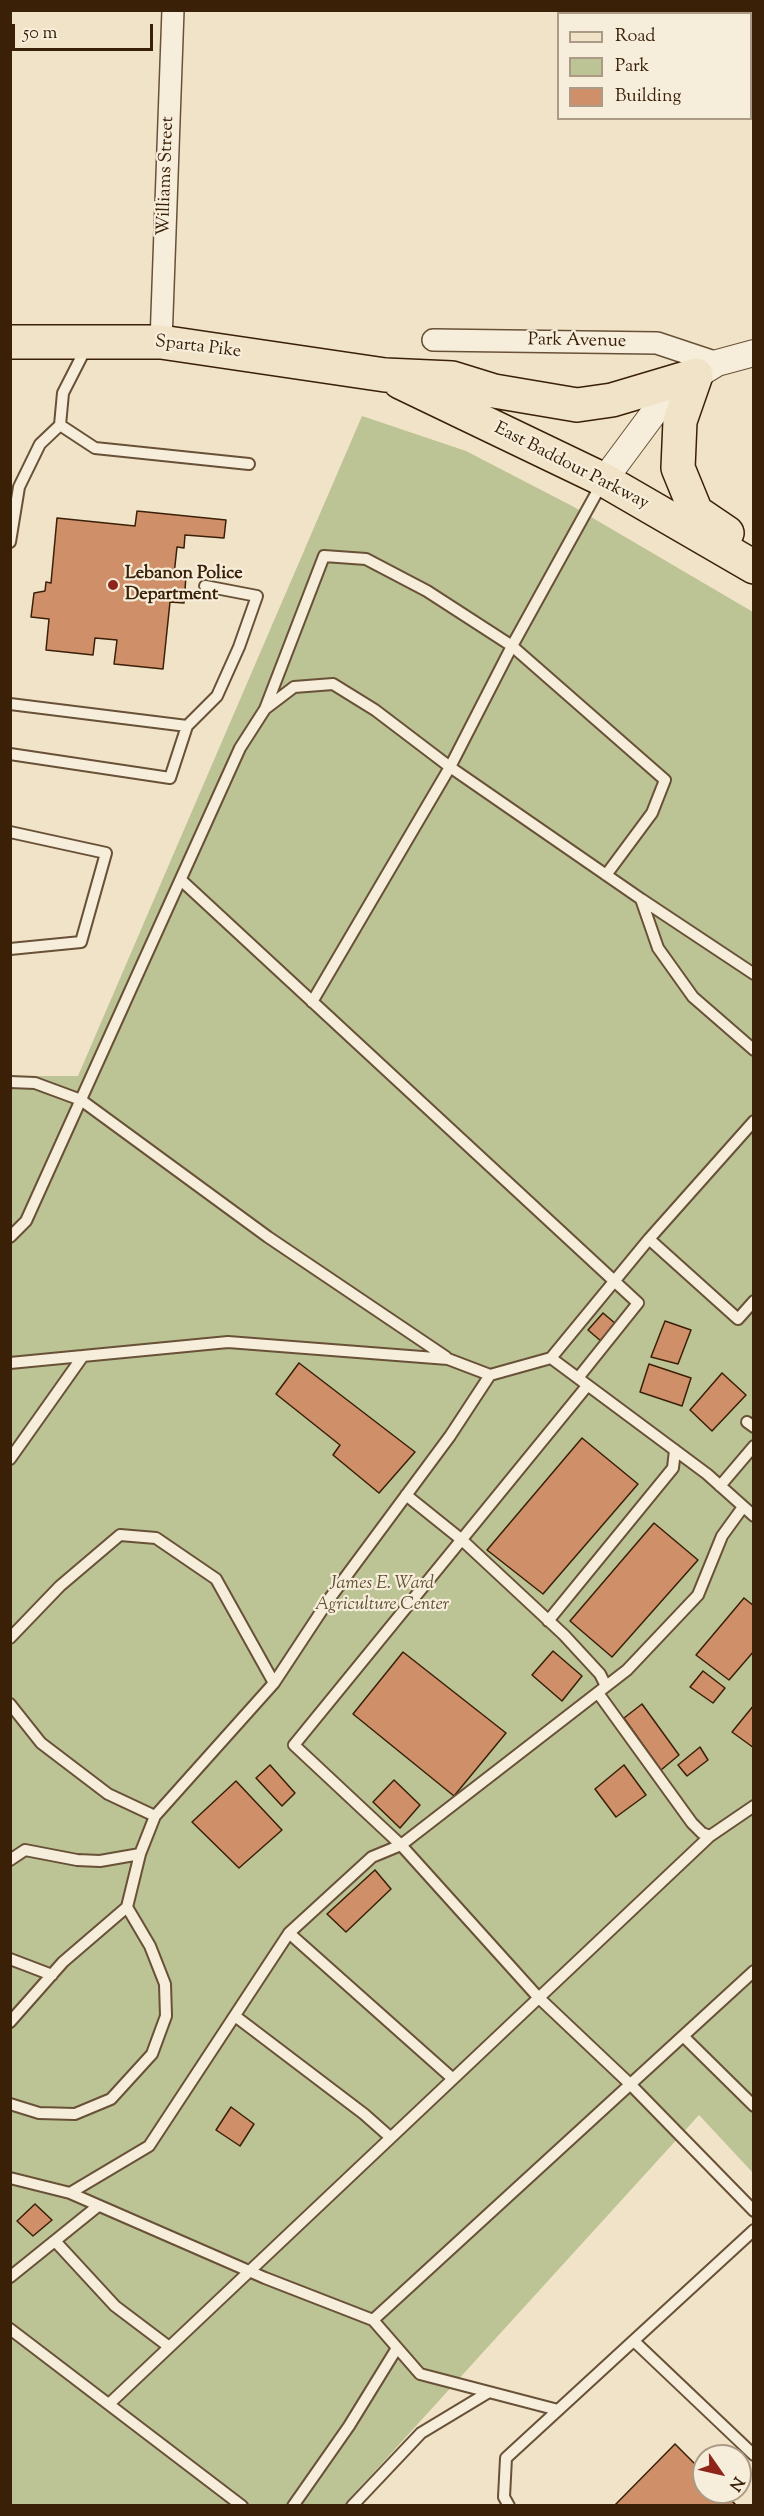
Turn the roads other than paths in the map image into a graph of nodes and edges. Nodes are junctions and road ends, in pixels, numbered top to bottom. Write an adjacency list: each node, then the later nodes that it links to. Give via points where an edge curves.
1 (173, 10): 5 (street, Williams Street)
2 (433, 340): 7 (street, Park Avenue, via 657,343)
3 (10, 342): 4 (main road, Sparta Pike)
4 (90, 342): 5 (main road, Sparta Pike); 9 (lane, via 63,393)
5 (160, 342): 8 (main road, Sparta Pike)
6 (753, 353): 7 (street)
7 (706, 369): 8 (main road, via 612,400 577,405 494,391 452,378); 11 (street, via 656,410); 13 (main road, via 680,421 678,468 696,512 730,535)
8 (385, 375): 11 (main road, East Baddour Parkway)
9 (60, 425): 10 (lane, via 95,448); 12 (lane, via 40,444 19,487)
10 (249, 464)
11 (604, 480): 13 (main road, East Baddour Parkway); 15 (lane)
12 (10, 542)
13 (753, 566)
14 (205, 586): 18 (lane, via 257,596 217,696)
15 (512, 646): 17 (lane, via 427,591 366,559 324,556); 20 (lane); 22 (lane, via 664,780 652,813)
16 (10, 704): 18 (lane)
17 (265, 709): 20 (lane, via 294,687 333,684 375,710); 23 (lane, via 240,748)
18 (187, 726): 19 (lane, via 170,778)
19 (10, 754)
20 (450, 767): 22 (lane); 27 (lane)
21 (10, 832): 25 (lane, via 106,853 81,942)
22 (606, 875): 24 (lane)
23 (181, 880): 27 (lane); 30 (lane)
24 (641, 899): 26 (lane); 28 (lane, via 658,948 693,997)
25 (10, 949)
26 (753, 974)
27 (312, 1002): 34 (lane)
28 (753, 1050)
29 (10, 1082): 30 (lane, via 36,1083)
30 (81, 1100): 32 (lane, via 26,1221); 38 (lane, via 268,1237)
31 (753, 1121): 33 (lane)
32 (10, 1237)
33 (649, 1239): 34 (lane); 35 (lane, via 738,1319)
34 (613, 1280): 37 (lane); 41 (lane, via 638,1303)
35 (753, 1301)
36 (83, 1356): 38 (lane, via 228,1342); 39 (lane); 45 (lane)
37 (551, 1358): 40 (lane); 41 (lane)
38 (448, 1359): 40 (lane)
39 (10, 1363)
40 (490, 1375): 47 (lane)
41 (578, 1378): 42 (lane)
42 (587, 1386): 44 (lane); 50 (lane)
43 (753, 1446): 46 (lane)
44 (675, 1450): 46 (lane); 51 (lane, via 673,1468)
45 (10, 1459)
46 (720, 1486): 48 (lane)
47 (406, 1495): 50 (lane); 53 (lane, via 330,1598)
48 (743, 1507): 49 (lane); 54 (lane, via 722,1536 698,1595 627,1670)
49 (753, 1516)
50 (462, 1540): 51 (lane); 59 (lane, via 294,1745)
51 (548, 1621): 54 (lane, via 600,1674)
52 (10, 1638): 53 (lane, via 60,1586 120,1535 156,1538 216,1579)
53 (274, 1683): 57 (lane)
54 (602, 1690): 58 (lane, via 692,1823); 59 (lane)
55 (10, 1704): 57 (lane, via 41,1743 108,1794)
56 (753, 1806): 58 (lane)
57 (155, 1816): 60 (lane)
58 (710, 1836): 67 (lane)
59 (401, 1845): 63 (lane, via 372,1857); 67 (lane)
60 (140, 1854): 61 (lane, via 77,1860 25,1850); 62 (lane)
61 (10, 1860)
62 (127, 1907): 66 (lane); 73 (lane, via 150,1946 165,1984 166,2016 152,2054 111,2099 75,2114 39,2113)
63 (289, 1933): 68 (lane); 71 (lane)
64 (10, 1959): 66 (lane)
65 (753, 1971): 70 (lane)
66 (52, 1975): 69 (lane)
67 (538, 1997): 71 (lane); 72 (lane)
68 (235, 2016): 75 (lane); 77 (lane, via 149,2146)
69 (10, 2022)
70 (683, 2036): 72 (lane); 74 (lane)
71 (452, 2078): 75 (lane)
72 (630, 2084): 79 (lane); 84 (lane)
73 (10, 2103)
74 (753, 2106)
75 (390, 2137): 82 (lane)
76 (10, 2178): 77 (lane)
77 (70, 2193): 78 (lane)
78 (99, 2206): 81 (lane); 82 (lane)
79 (753, 2211)
80 (753, 2230): 86 (lane)
81 (55, 2241): 83 (lane); 87 (lane, via 115,2306)
82 (248, 2271): 84 (lane); 87 (lane)
83 (10, 2277)
84 (372, 2320): 88 (lane)
85 (10, 2329): 90 (lane)
86 (634, 2341): 91 (lane); 92 (lane)
87 (168, 2346): 90 (lane)
88 (397, 2348): 89 (lane, via 420,2374); 94 (lane, via 349,2426)
89 (489, 2392): 91 (lane); 95 (lane, via 421,2433)
90 (108, 2404): 93 (lane)
91 (558, 2410): 96 (lane, via 506,2458 504,2497)
92 (753, 2455)
93 (242, 2505)
94 (293, 2505)
95 (352, 2505)
96 (509, 2505)

